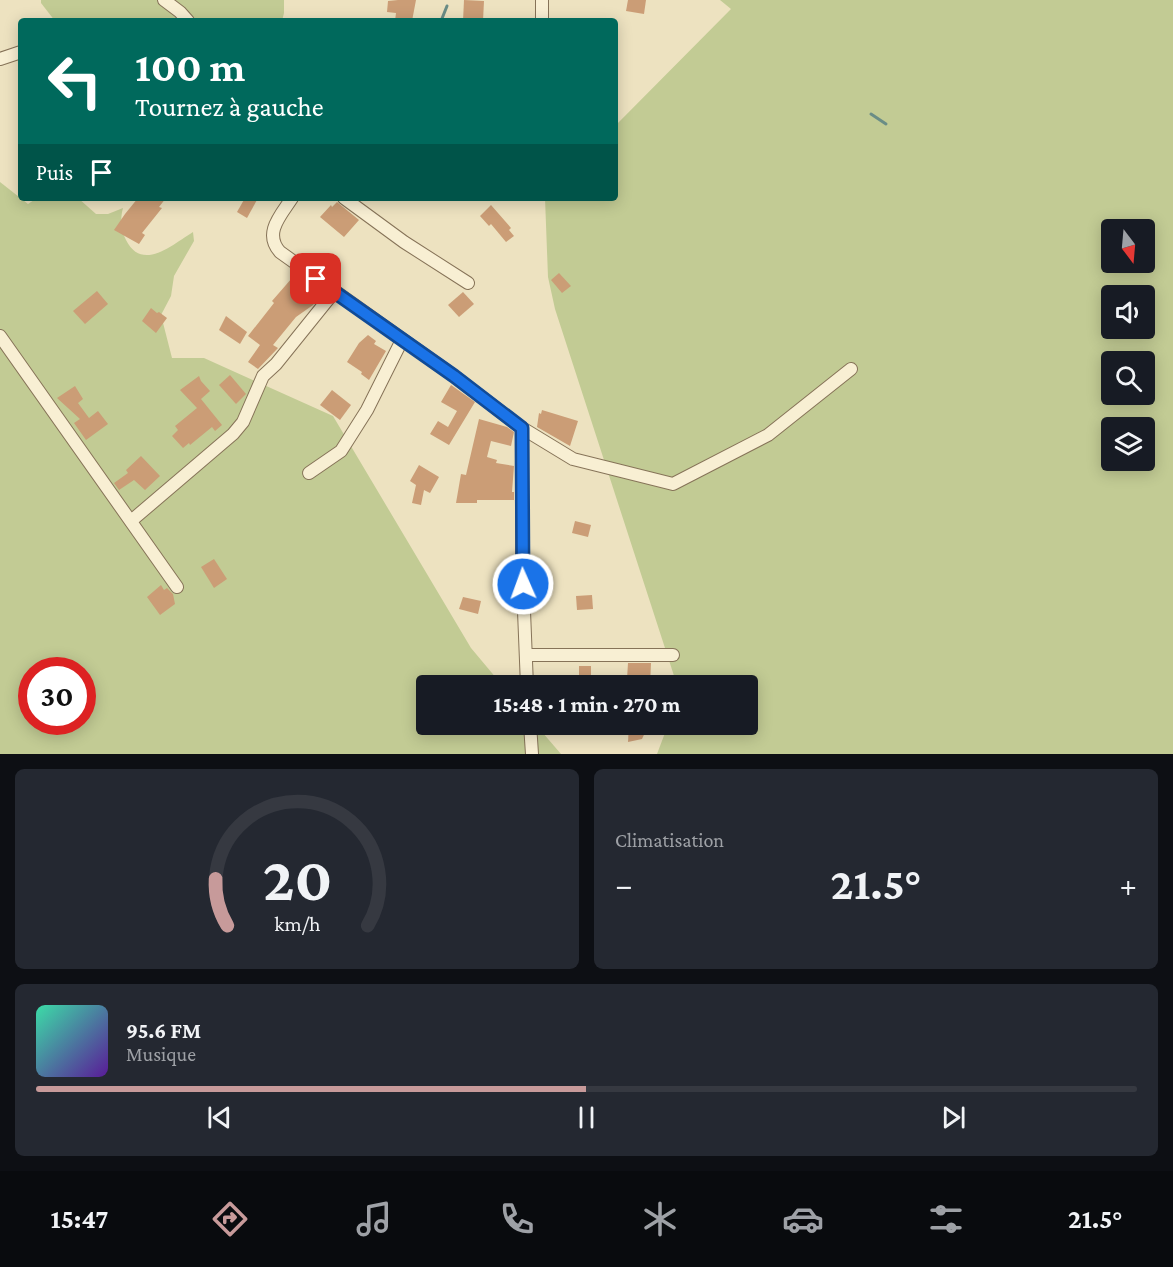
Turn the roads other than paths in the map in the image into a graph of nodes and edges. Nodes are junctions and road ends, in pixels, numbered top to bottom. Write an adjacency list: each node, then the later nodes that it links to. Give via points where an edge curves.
1 (164, 0): 3 (street)
2 (542, 0): 4 (street)
3 (185, 18)
4 (542, 18)
5 (18, 53): 6 (street)
6 (0, 59)
7 (290, 201): 10 (street, via 274,225 275,247)
8 (348, 201): 9 (street)
9 (468, 283)
10 (334, 292): 12 (street); 16 (street, via 263,376 243,422 233,434)
11 (0, 336): 16 (street)
12 (402, 340): 14 (street); 15 (street, via 367,410 341,451)
13 (851, 369): 14 (street, via 768,435 673,484 573,459)
14 (522, 428): 18 (street)
15 (309, 473)
16 (131, 521): 17 (street)
17 (177, 587)
18 (526, 655): 19 (street); 20 (street)
19 (673, 655)
20 (527, 675)
21 (531, 735): 22 (street)
22 (532, 754)

